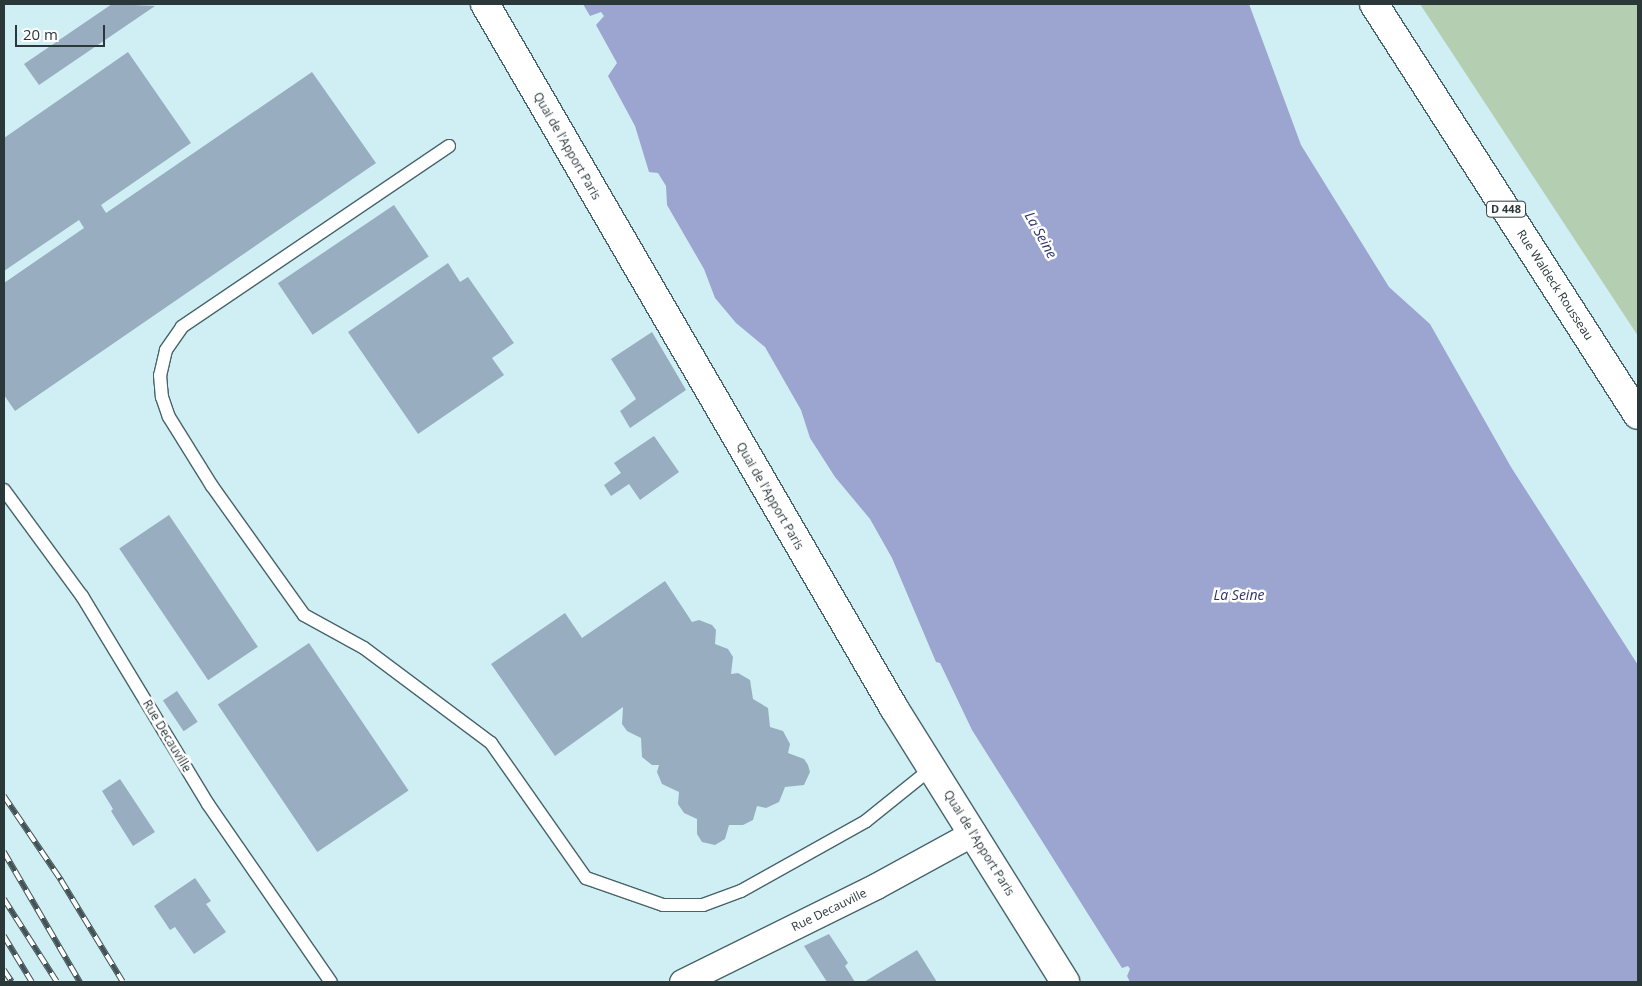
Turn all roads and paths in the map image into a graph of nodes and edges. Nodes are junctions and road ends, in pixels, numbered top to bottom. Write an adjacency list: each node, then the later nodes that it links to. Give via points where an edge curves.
1 (485, 4): 6 (main road, Quai de l'Apport Paris, via 806,558)
2 (1374, 4): 4 (main road, Rue Waldeck Rousseau / D 448)
3 (449, 146): 6 (lane, via 182,327 166,350 160,374 162,397 169,417 212,486 304,615 364,648 492,743 586,878 662,905 703,905 741,891 866,821)
4 (1638, 415)
5 (4, 490): 8 (lane, Rue Decauville, via 82,596 208,804)
6 (932, 768): 7 (main road, Quai de l'Apport Paris)
7 (973, 833): 9 (street, Rue Decauville, via 908,870); 10 (main road, Quai de l'Apport Paris)
8 (331, 982)
9 (682, 982)
10 (1065, 982)

